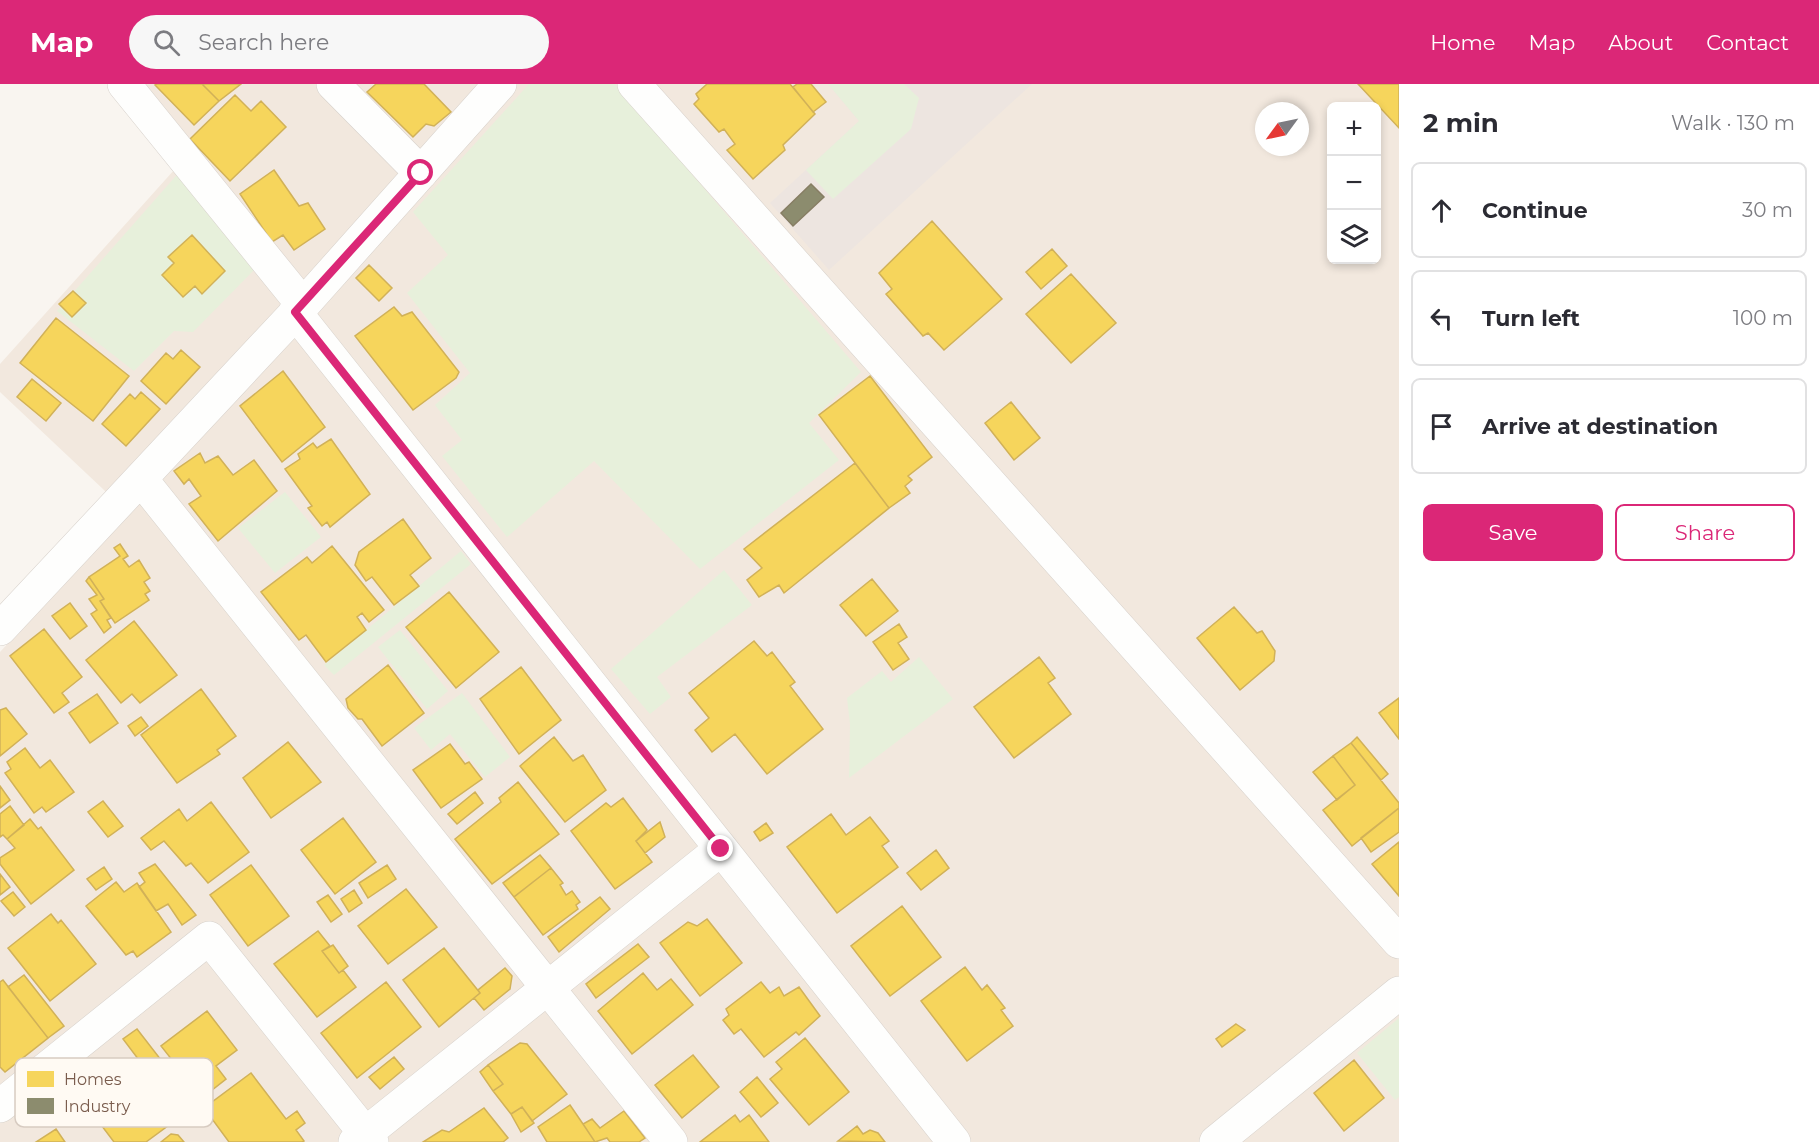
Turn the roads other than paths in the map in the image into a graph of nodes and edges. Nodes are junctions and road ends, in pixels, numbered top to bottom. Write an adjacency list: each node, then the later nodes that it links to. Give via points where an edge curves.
1 (124, 84): 6 (street)
2 (333, 84): 5 (street)
3 (500, 84): 5 (street)
4 (634, 84): 10 (street)
5 (421, 173): 6 (street)
6 (299, 309): 7 (street); 9 (street)
7 (141, 479): 8 (street); 11 (street)
8 (0, 629)
9 (721, 849): 11 (street); 18 (street)
10 (1399, 942)
11 (547, 987): 16 (street); 17 (street)
12 (1399, 993): 19 (street)
13 (60, 1058): 16 (street, via 209,938)
14 (15, 1094): 15 (street)
15 (0, 1106)
16 (364, 1139)
17 (671, 1142)
18 (954, 1142)
19 (1216, 1142)

